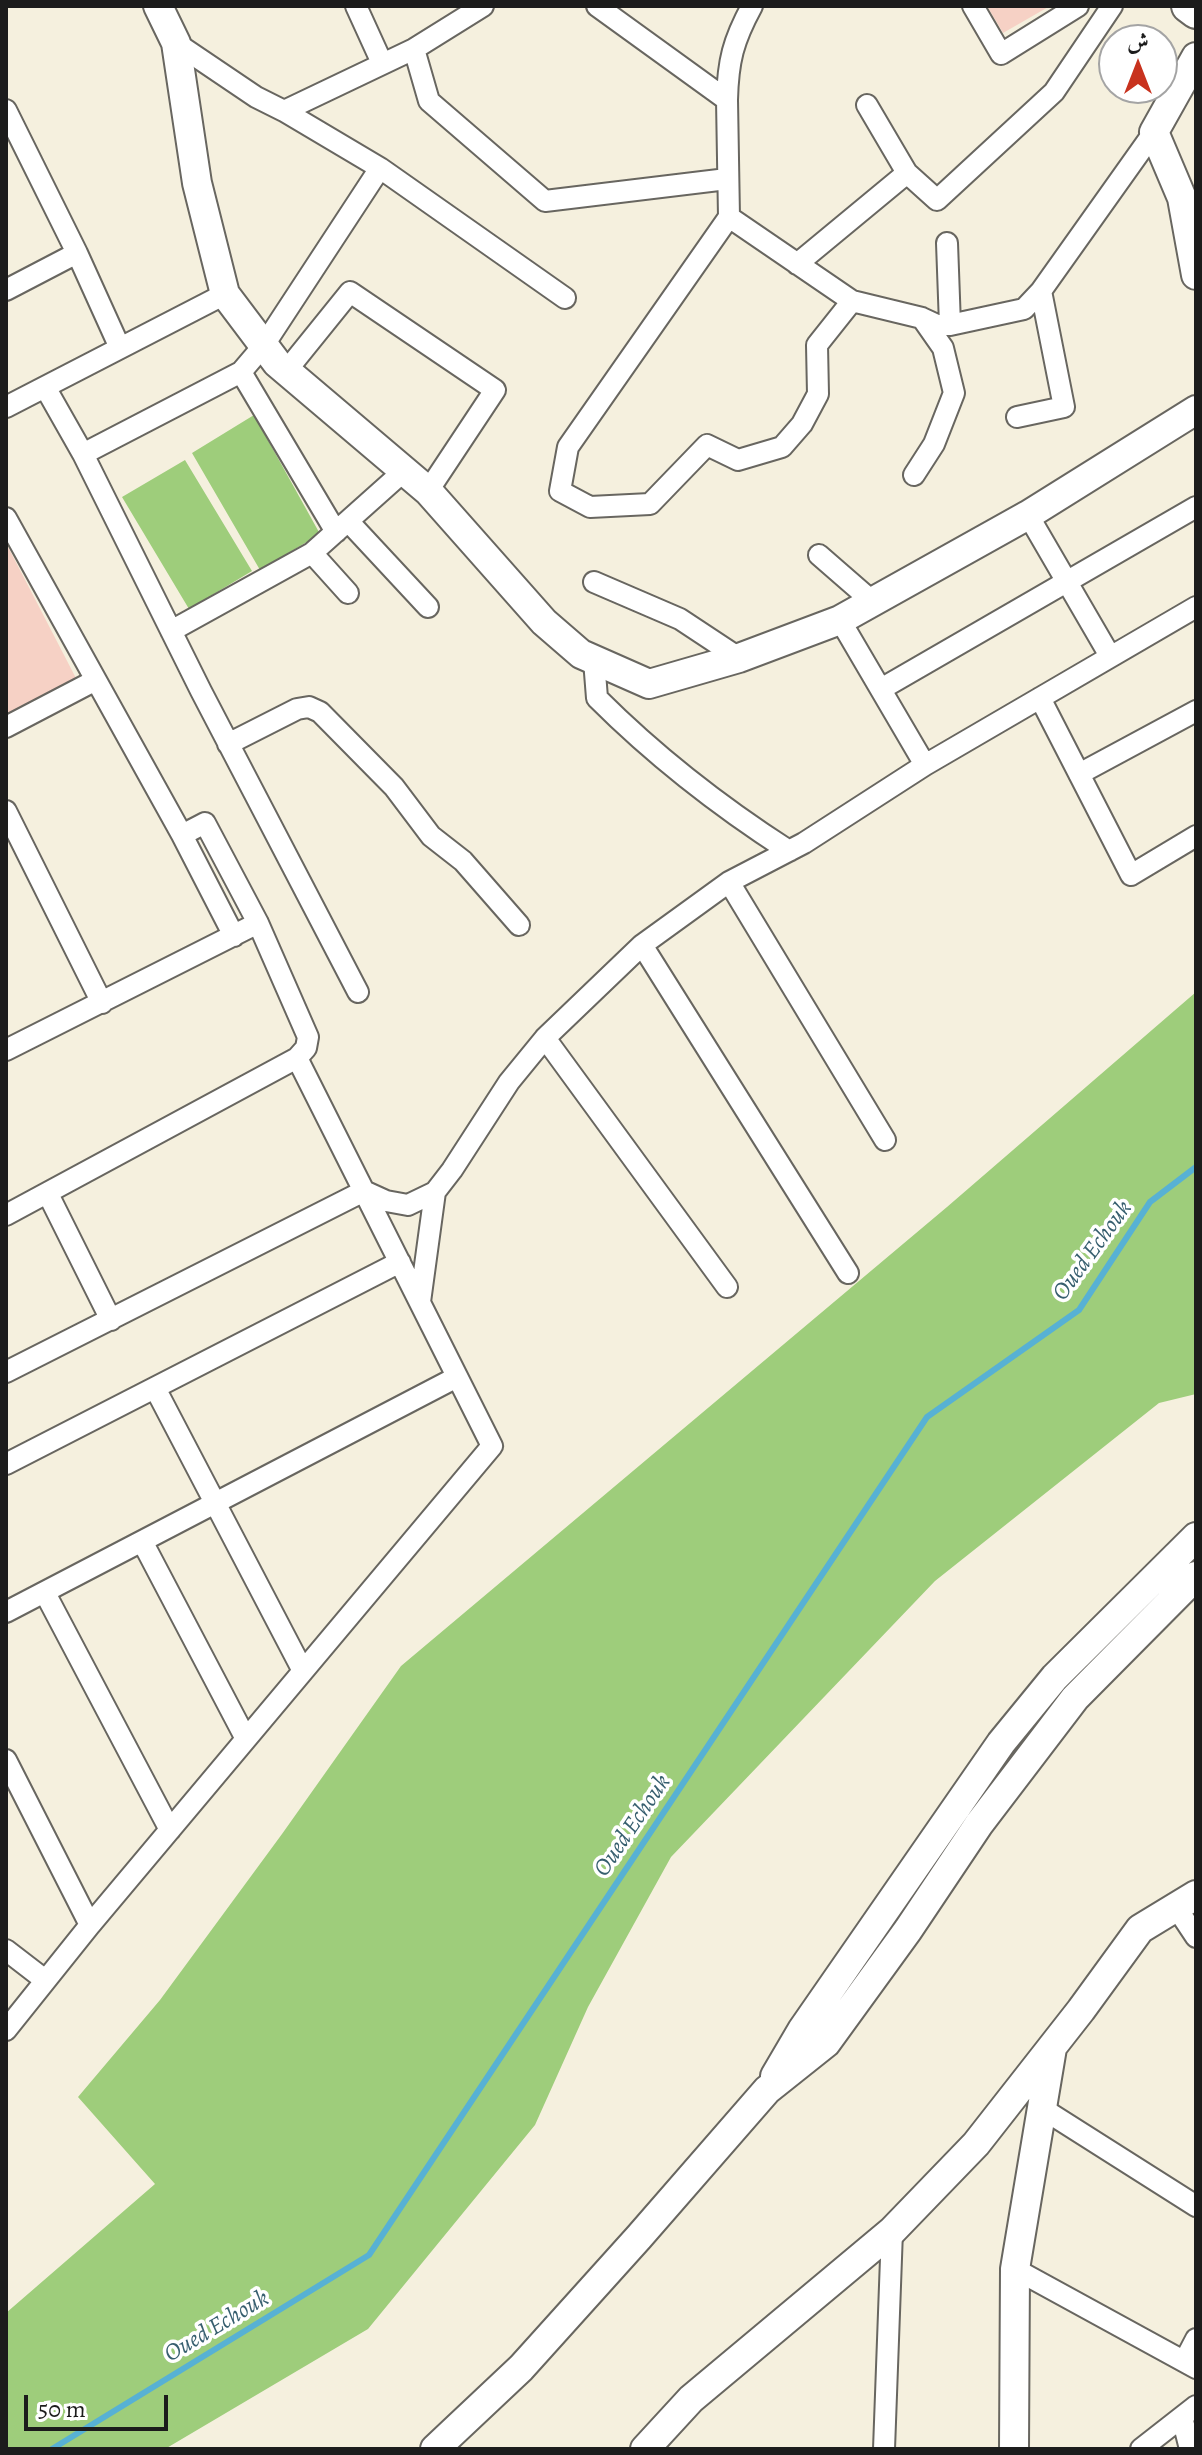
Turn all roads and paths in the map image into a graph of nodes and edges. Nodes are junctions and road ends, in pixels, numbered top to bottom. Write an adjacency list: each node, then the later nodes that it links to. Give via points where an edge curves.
1 (158, 6): 11 (street)
2 (356, 6): 14 (street)
3 (483, 6): 12 (street)
4 (597, 6): 15 (street)
5 (752, 6): 15 (street, via 728,66)
6 (973, 6): 7 (street, via 1001,54)
7 (1078, 6)
8 (1112, 6): 21 (street, via 1054,92 937,200)
9 (1188, 6): 10 (main road)
10 (1196, 12)
11 (176, 43): 18 (street); 30 (street, via 197,183)
12 (414, 49): 14 (street); 22 (street, via 429,101 545,201)
13 (1196, 57): 19 (street)
14 (382, 63): 18 (street)
15 (727, 100): 22 (street)
16 (867, 105): 21 (street)
17 (6, 110): 25 (street)
18 (284, 111): 20 (street)
19 (1154, 132): 27 (street, via 1182,198); 29 (street)
20 (380, 168): 31 (street); 35 (street)
21 (907, 173): 26 (street)
22 (727, 179): 23 (street)
23 (729, 217): 26 (street); 32 (street, via 568,447 560,491 590,507 650,504 707,445 738,460 782,447 818,394 817,345)
24 (947, 243): 34 (street)
25 (77, 253): 28 (street); 36 (street)
26 (797, 264): 32 (street)
27 (1196, 275)
28 (6, 290)
29 (1041, 291): 34 (street, via 1024,309); 42 (street, via 1064,407)
30 (225, 294): 35 (street); 36 (street)
31 (565, 298)
32 (852, 301): 33 (street)
33 (922, 318): 34 (street); 45 (street, via 943,348 954,393 934,444)
34 (950, 325)
35 (264, 345): 37 (street); 38 (street)
36 (120, 348): 39 (street)
37 (287, 370): 44 (street); 46 (street, via 350,292 495,390)
38 (241, 372): 43 (street); 50 (street)
39 (45, 387): 40 (street); 43 (street)
40 (6, 407)
41 (1196, 410): 48 (street)
42 (1017, 417)
43 (83, 454): 60 (street)
44 (405, 470): 46 (street); 50 (street)
45 (914, 475)
46 (428, 491): 63 (street, via 544,622)
47 (1196, 507): 53 (street)
48 (1028, 515): 53 (street); 56 (street)
49 (6, 518): 64 (street)
50 (342, 526): 51 (street); 57 (street)
51 (312, 553): 55 (street); 60 (street)
52 (819, 555): 56 (street)
53 (1066, 580): 61 (street); 65 (street)
54 (594, 582): 62 (street, via 680,619)
55 (348, 593)
56 (873, 602): 59 (street)
57 (428, 607)
58 (1196, 607): 61 (street)
59 (840, 620): 62 (street); 65 (street)
60 (171, 631): 69 (street)
61 (1110, 656): 66 (street)
62 (739, 658): 63 (street, via 649,684)
63 (594, 660): 75 (street, via 597,698 640,741 728,812)
64 (94, 681): 68 (street); 73 (street)
65 (881, 689): 70 (street)
66 (1040, 698): 70 (street); 71 (street)
67 (1196, 711): 71 (street)
68 (6, 727)
69 (228, 744): 78 (street, via 297,709 320,712); 81 (street)
70 (925, 765): 75 (street)
71 (1079, 774): 74 (street, via 1131,875)
72 (6, 811): 82 (street)
73 (182, 835): 77 (street, via 205,823); 79 (street)
74 (1196, 836)
75 (789, 851): 76 (street)
76 (729, 882): 80 (street); 86 (street)
77 (258, 923): 79 (street); 85 (street, via 308,1037)
78 (519, 925)
79 (234, 936): 82 (street)
80 (642, 945): 83 (street); 92 (street)
81 (358, 992)
82 (102, 1003): 84 (street)
83 (545, 1038): 88 (street); 93 (street)
84 (6, 1050)
85 (297, 1058): 87 (street); 89 (street)
86 (885, 1140)
87 (364, 1191): 88 (street, via 408,1205); 91 (street); 95 (street)
88 (435, 1192): 94 (street)
89 (48, 1194): 90 (street); 95 (street)
90 (6, 1215)
91 (400, 1262): 94 (street); 98 (street)
92 (848, 1273)
93 (727, 1287)
94 (420, 1302): 97 (street)
95 (111, 1320): 96 (street)
96 (6, 1372)
97 (457, 1377): 100 (street); 106 (street, via 492,1446)
98 (155, 1388): 99 (street); 100 (street)
99 (6, 1464)
100 (216, 1504): 102 (street); 106 (street)
101 (1196, 1537): 117 (street, via 1055,1677 1001,1743 802,2030)
102 (143, 1543): 104 (street); 107 (street)
103 (1196, 1576): 117 (street, via 1075,1698 979,1824 826,2043)
104 (45, 1593): 105 (street); 109 (street)
105 (6, 1612)
106 (303, 1671): 107 (street)
107 (246, 1739): 109 (street)
108 (6, 1760): 111 (street)
109 (170, 1830): 111 (street)
110 (1186, 1901): 112 (street); 116 (street, via 1140,1929)
111 (90, 1925): 114 (street)
112 (1196, 1937)
113 (6, 1950): 114 (street)
114 (45, 1980): 115 (street)
115 (6, 2030)
116 (1052, 2047): 118 (street); 120 (street, via 976,2144)
117 (767, 2090): 125 (street, via 531,2357)
118 (1043, 2109): 119 (street); 121 (street)
119 (1196, 2206)
120 (892, 2231): 126 (street, via 691,2399); 127 (street)
121 (1015, 2269): 123 (street); 128 (street)
122 (1196, 2339): 123 (street)
123 (1191, 2364)
124 (1189, 2412): 129 (street); 130 (street)
125 (435, 2449)
126 (645, 2449)
127 (884, 2449)
128 (1014, 2449)
129 (1141, 2449)
130 (1190, 2449)

